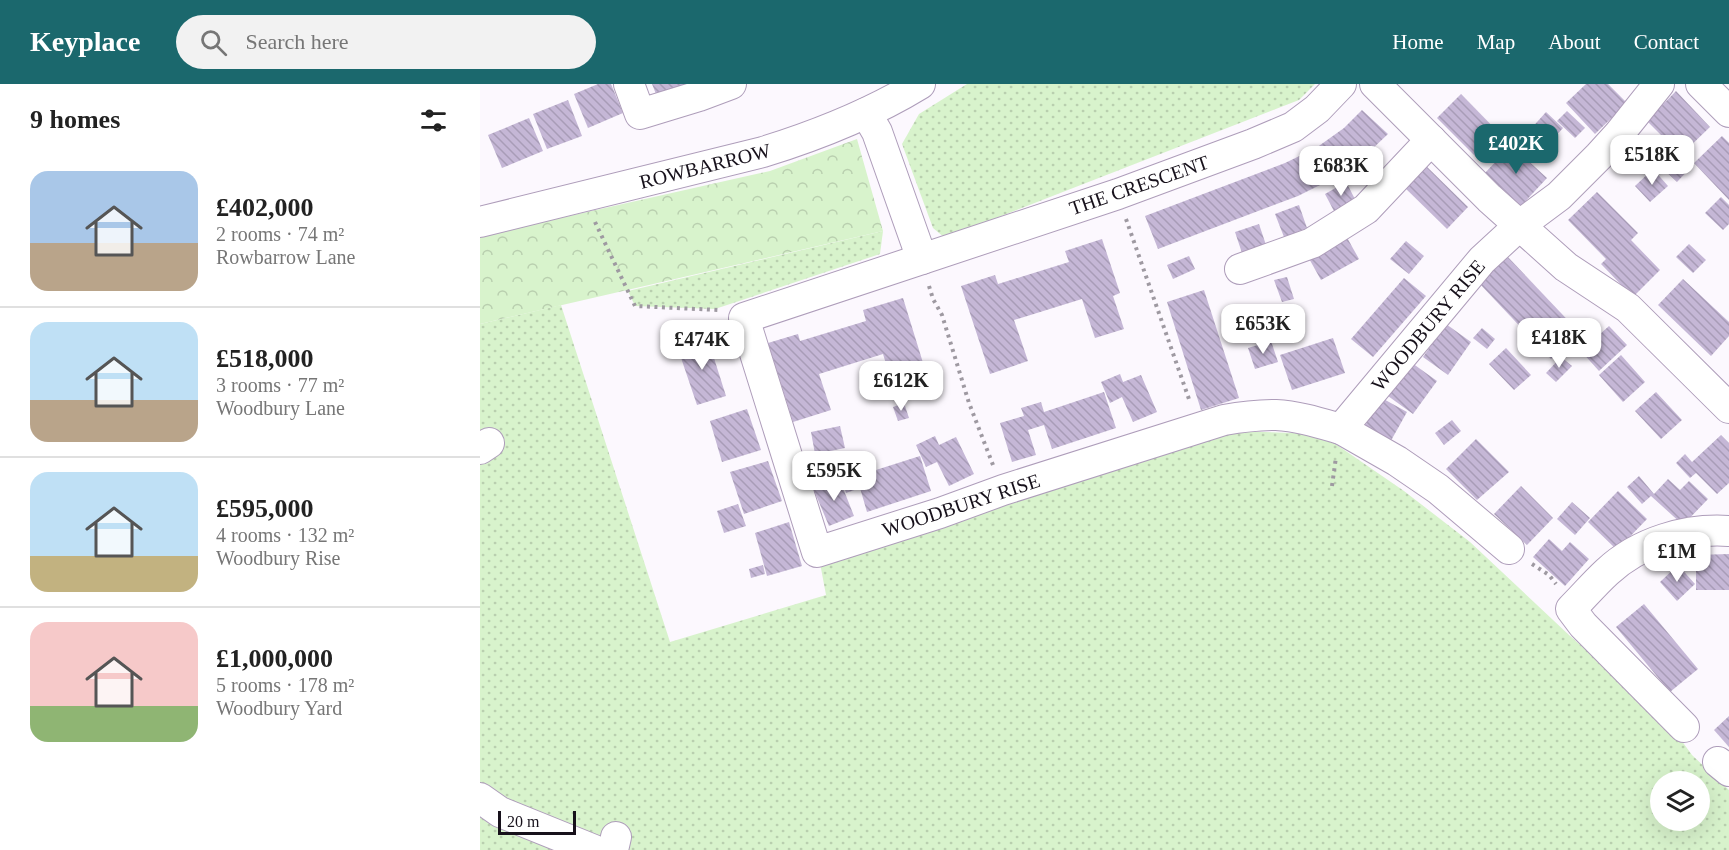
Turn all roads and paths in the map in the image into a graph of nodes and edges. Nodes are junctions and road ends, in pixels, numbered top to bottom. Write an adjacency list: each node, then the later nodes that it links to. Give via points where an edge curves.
1 (629, 84): 2 (street, via 640,114)
2 (731, 84)
3 (920, 84): 9 (street, ROWBARROW)
4 (1341, 84): 11 (street, THE CRESCENT, via 1293,127)
5 (1375, 84): 10 (street)
6 (1659, 84): 14 (street, WOODBURY RISE, via 1599,156 1559,196)
7 (1701, 84): 8 (street)
8 (1729, 112)
9 (866, 113): 13 (street, ROWBARROW, via 763,152); 15 (street, via 877,132)
10 (1431, 140): 14 (street); 16 (street, via 1366,209 1312,243)
11 (1118, 194): 15 (street, THE CRESCENT); 19 (path)
12 (593, 219): 18 (path, via 635,306 715,309)
13 (480, 222)
14 (1520, 225): 20 (street, via 1566,267 1628,308); 21 (street, WOODBURY RISE, via 1482,260)
15 (922, 259): 18 (street, THE CRESCENT)
16 (1240, 269)
17 (933, 299): 22 (path)
18 (744, 318): 22 (street, WOODBURY RISE, via 817,552)
19 (1187, 394)
20 (1729, 408)
21 (1341, 429): 22 (street, WOODBURY RISE, via 1277,415 1224,420); 24 (street, WOODBURY RISE, via 1438,489)
22 (1003, 490)
23 (1729, 531): 25 (street, via 1702,531 1654,543 1608,571)
24 (1509, 549): 25 (path, via 1548,575)
25 (1570, 604): 26 (street, via 1583,625)
26 (1684, 727)
27 (480, 798): 28 (street, via 500,812)
28 (608, 846)

